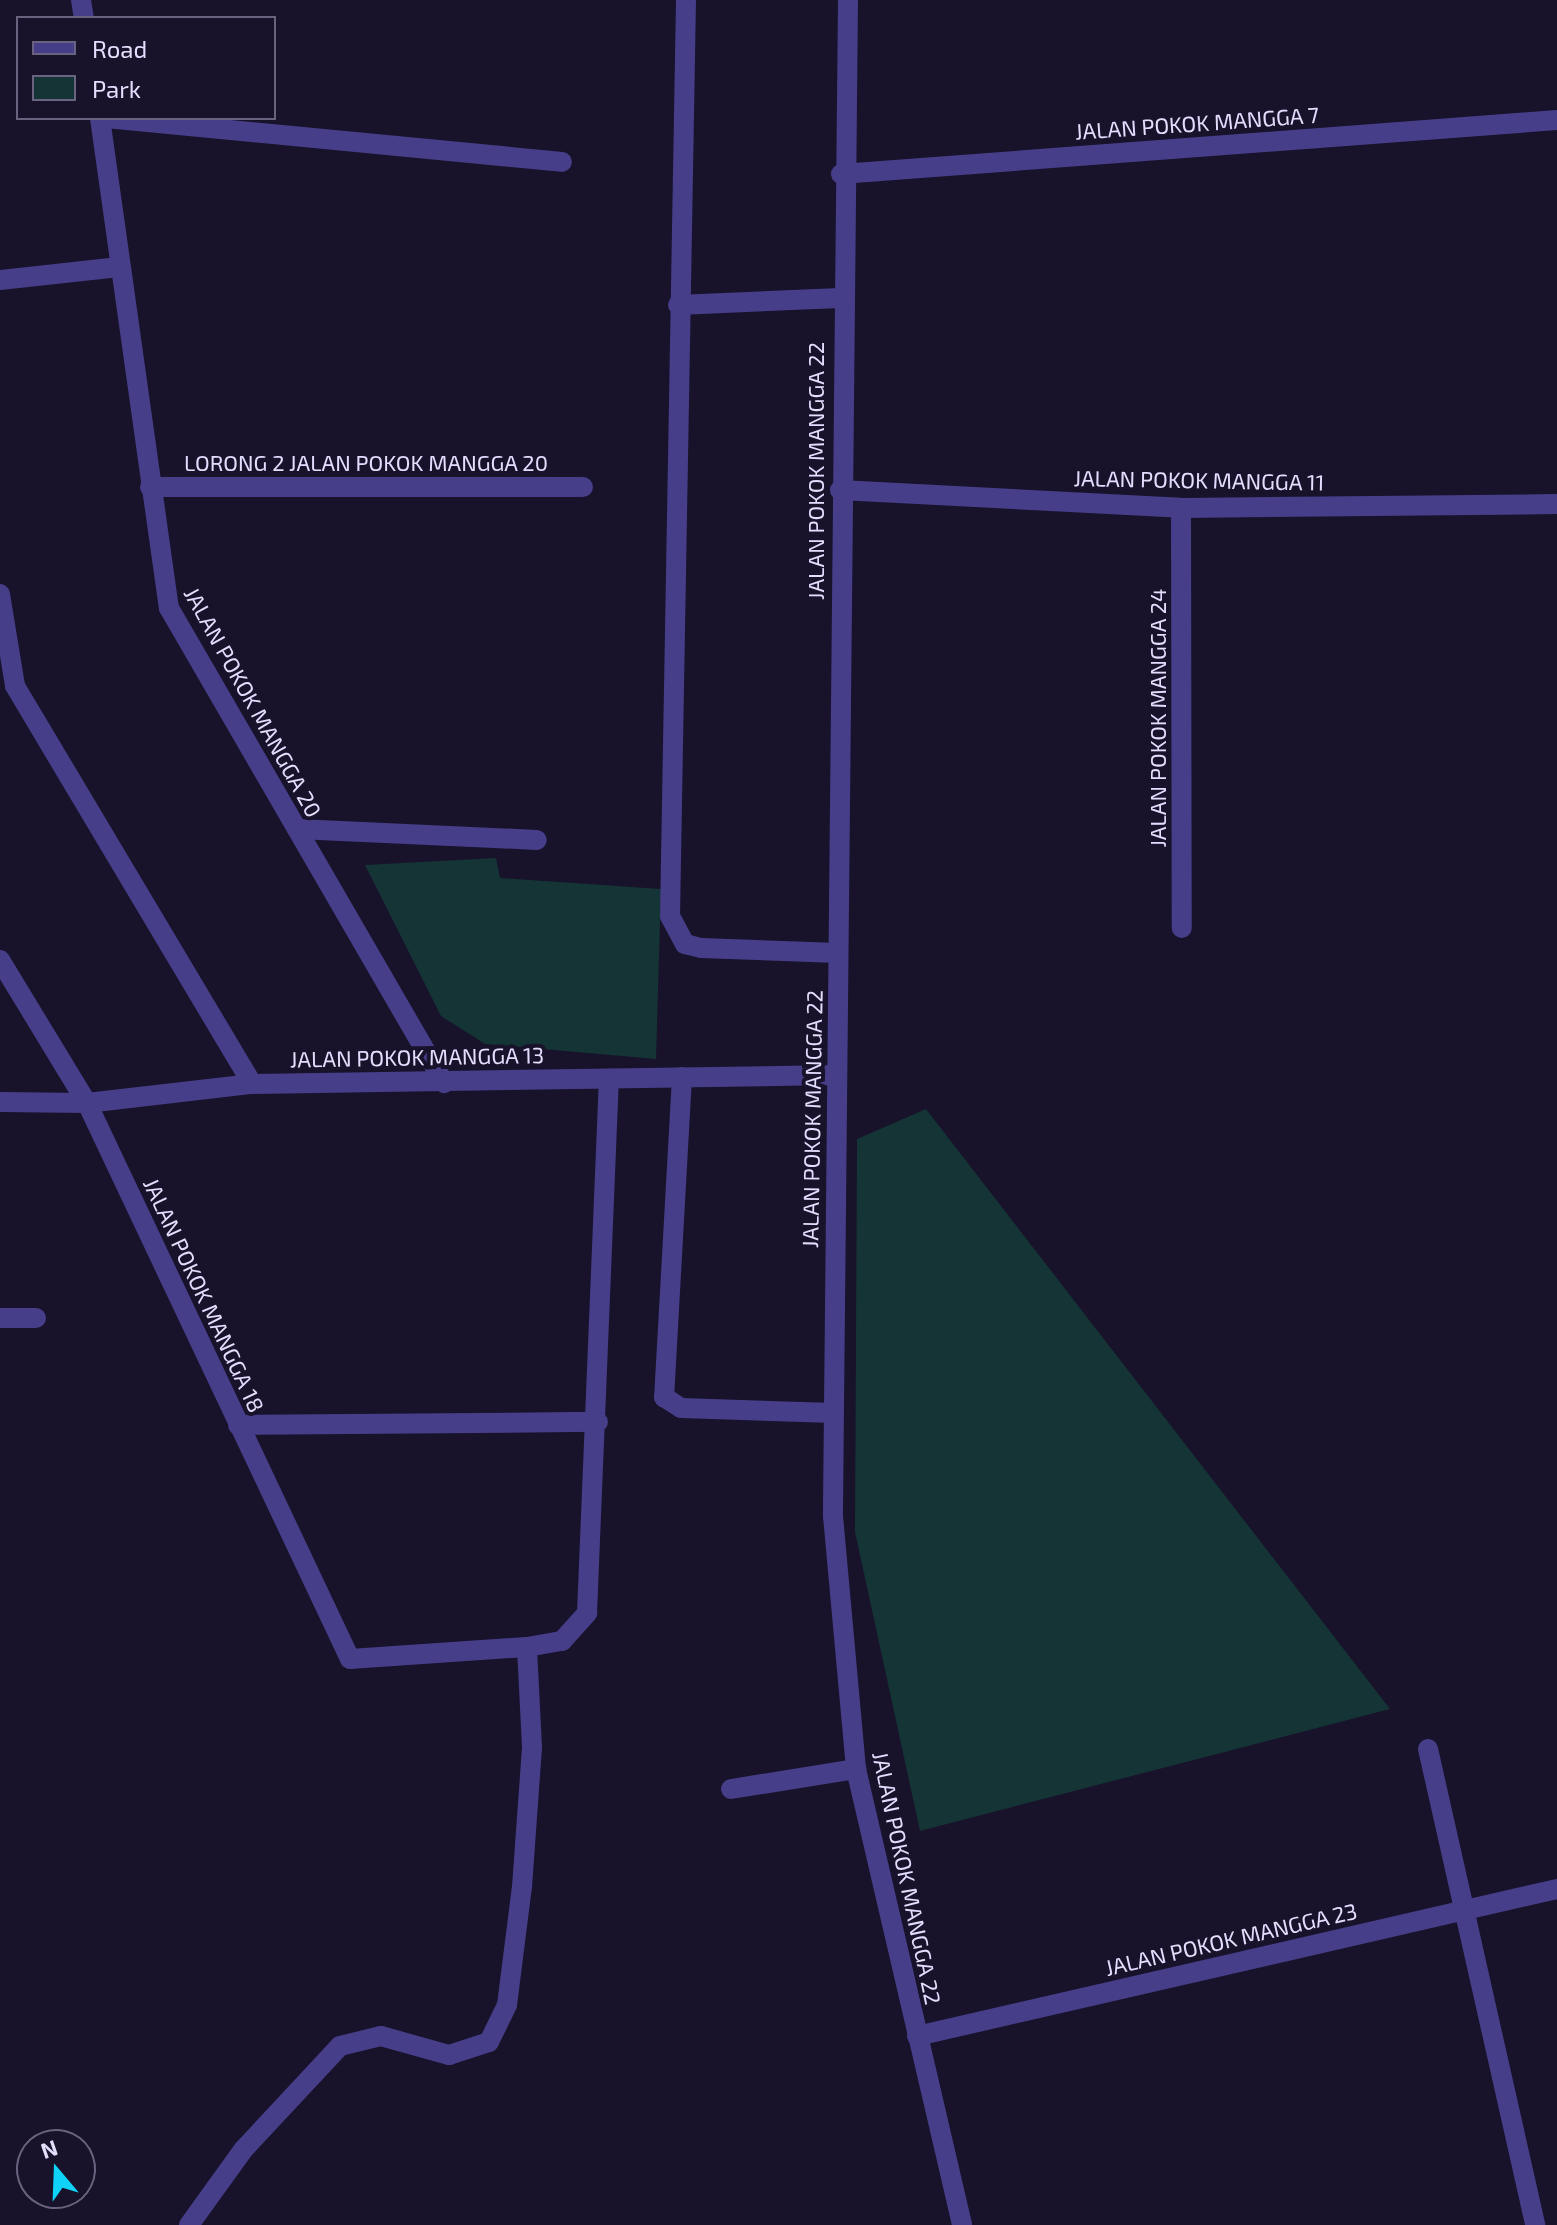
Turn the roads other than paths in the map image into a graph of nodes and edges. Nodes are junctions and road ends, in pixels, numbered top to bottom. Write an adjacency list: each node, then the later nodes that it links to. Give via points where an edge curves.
1 (686, 0): 11 (street)
2 (848, 0): 7 (street, JALAN POKOK MANGGA 22)
3 (100, 120): 8 (street, JALAN POKOK MANGGA 20)
4 (127, 120): 6 (street)
5 (1557, 120): 7 (street, JALAN POKOK MANGGA 7)
6 (562, 162)
7 (841, 174): 10 (street, JALAN POKOK MANGGA 22)
8 (119, 267): 9 (street); 12 (street, JALAN POKOK MANGGA 20)
9 (0, 280)
10 (840, 298): 11 (street); 14 (street, JALAN POKOK MANGGA 22)
11 (678, 305): 21 (street, via 670,916 685,944 701,948)
12 (150, 487): 13 (street, LORONG 2 JALAN POKOK MANGGA 20); 18 (street, JALAN POKOK MANGGA 20, via 169,608)
13 (583, 487)
14 (840, 490): 16 (street, JALAN POKOK MANGGA 11); 21 (street, JALAN POKOK MANGGA 22)
15 (1557, 504): 16 (street, JALAN POKOK MANGGA 11)
16 (1181, 508): 20 (street, JALAN POKOK MANGGA 24)
17 (0, 594): 27 (street, via 15,686)
18 (297, 829): 19 (street); 26 (street, JALAN POKOK MANGGA 20)
19 (537, 840)
20 (1182, 928)
21 (838, 953): 23 (street, JALAN POKOK MANGGA 22)
22 (0, 960): 29 (street, JALAN POKOK MANGGA 18)
23 (836, 1075): 24 (street, JALAN POKOK MANGGA 13); 32 (street, JALAN POKOK MANGGA 22)
24 (682, 1077): 25 (street, JALAN POKOK MANGGA 13); 32 (street, via 664,1397 681,1408)
25 (609, 1078): 26 (street, JALAN POKOK MANGGA 13); 33 (street)
26 (444, 1083): 27 (street, JALAN POKOK MANGGA 13)
27 (252, 1084): 29 (street, JALAN POKOK MANGGA 13)
28 (0, 1102): 29 (street, JALAN POKOK MANGGA 13)
29 (87, 1103): 34 (street, JALAN POKOK MANGGA 18)
30 (0, 1318): 31 (street)
31 (36, 1318)
32 (834, 1413): 37 (street, JALAN POKOK MANGGA 22, via 833,1516)
33 (598, 1422): 34 (street); 35 (street, via 587,1613 562,1641)
34 (238, 1425): 35 (street, JALAN POKOK MANGGA 18, via 350,1659)
35 (527, 1647): 42 (street, via 532,1747 522,1887 507,2005 489,2042 449,2055 381,2036 340,2046 243,2150)
36 (1428, 1749): 40 (street)
37 (856, 1769): 38 (street); 41 (street, JALAN POKOK MANGGA 22)
38 (731, 1789)
39 (1557, 1889): 40 (street, JALAN POKOK MANGGA 23)
40 (1464, 1910): 41 (street, JALAN POKOK MANGGA 23); 44 (street)
41 (917, 2036): 43 (street, JALAN POKOK MANGGA 22)
42 (189, 2225)
43 (962, 2225)
44 (1535, 2225)

